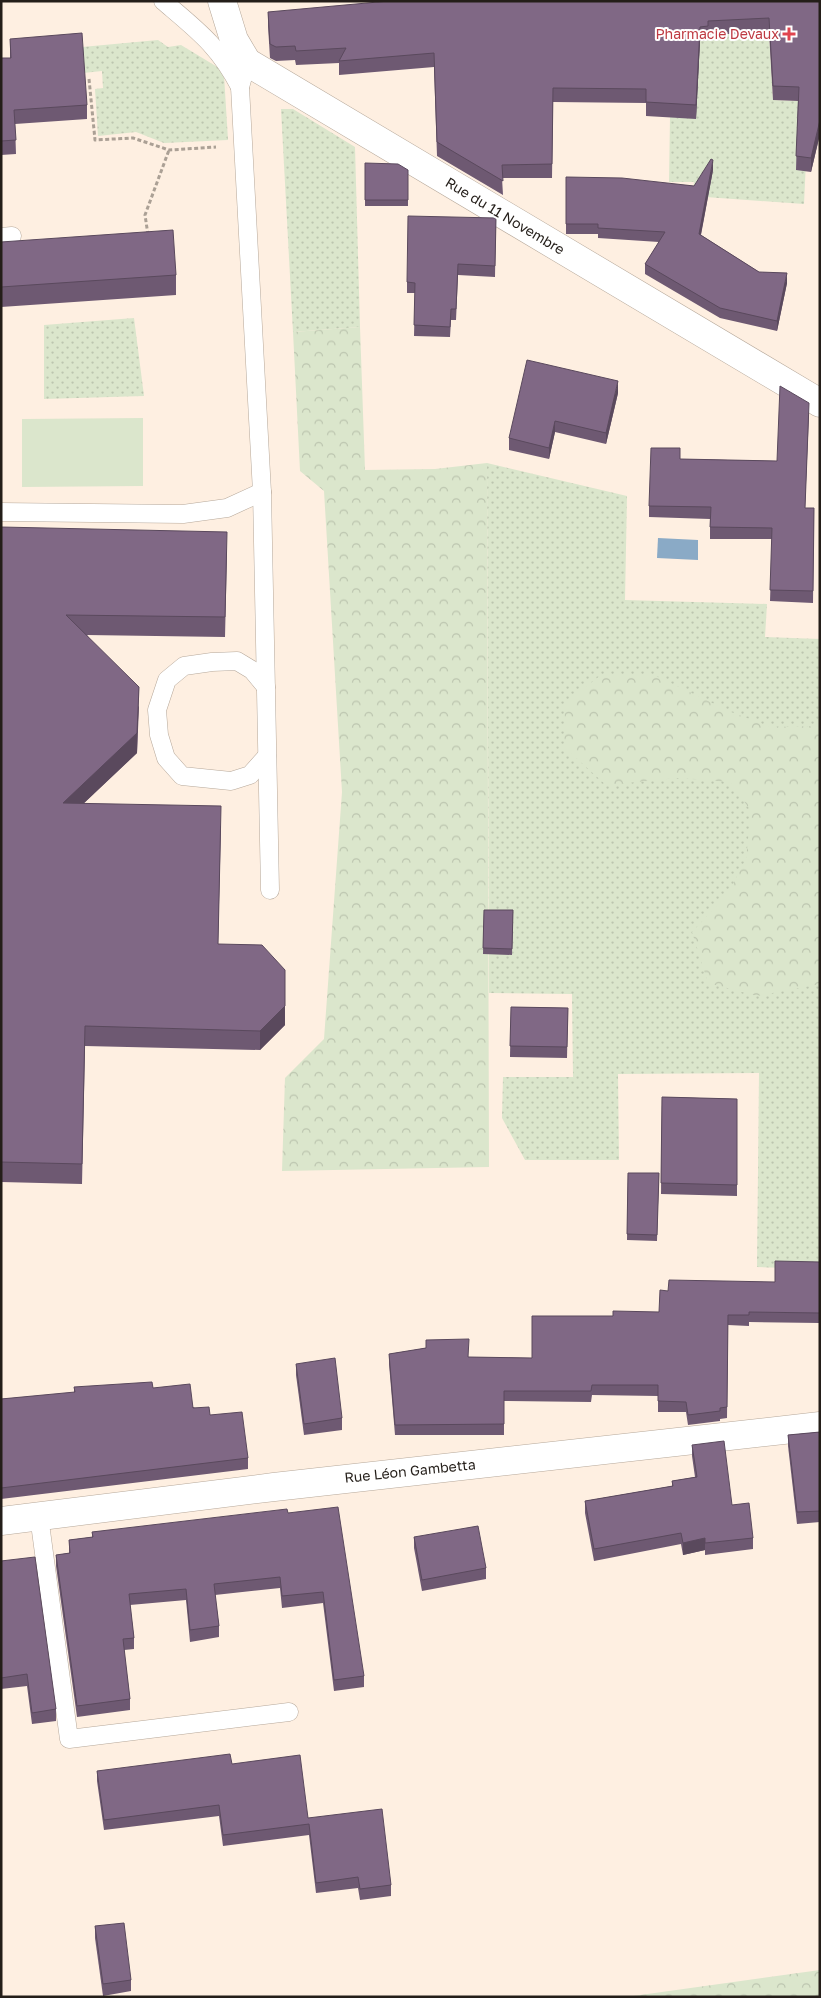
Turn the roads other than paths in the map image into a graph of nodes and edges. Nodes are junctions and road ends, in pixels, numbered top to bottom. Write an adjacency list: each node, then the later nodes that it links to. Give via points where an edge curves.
1 (163, 1): 3 (lane, via 228,63)
2 (222, 1): 3 (street, Rue du 11 Novembre)
3 (244, 74): 4 (street, Rue du 11 Novembre); 5 (lane, via 243,145)
4 (820, 403)
5 (262, 492): 6 (lane, via 227,508 183,514); 7 (lane)
6 (1, 512)
7 (266, 686): 8 (lane); 8 (lane, via 252,670 237,661 184,666 167,680 157,710 159,735 166,758 182,776 231,780 250,775)
8 (267, 756): 9 (lane)
9 (270, 890)
10 (820, 1426): 11 (street, Rue Léon Gambetta, via 338,1479)
11 (39, 1516): 12 (street, Rue Léon Gambetta); 13 (lane, via 69,1740)
12 (1, 1521)
13 (289, 1712)

